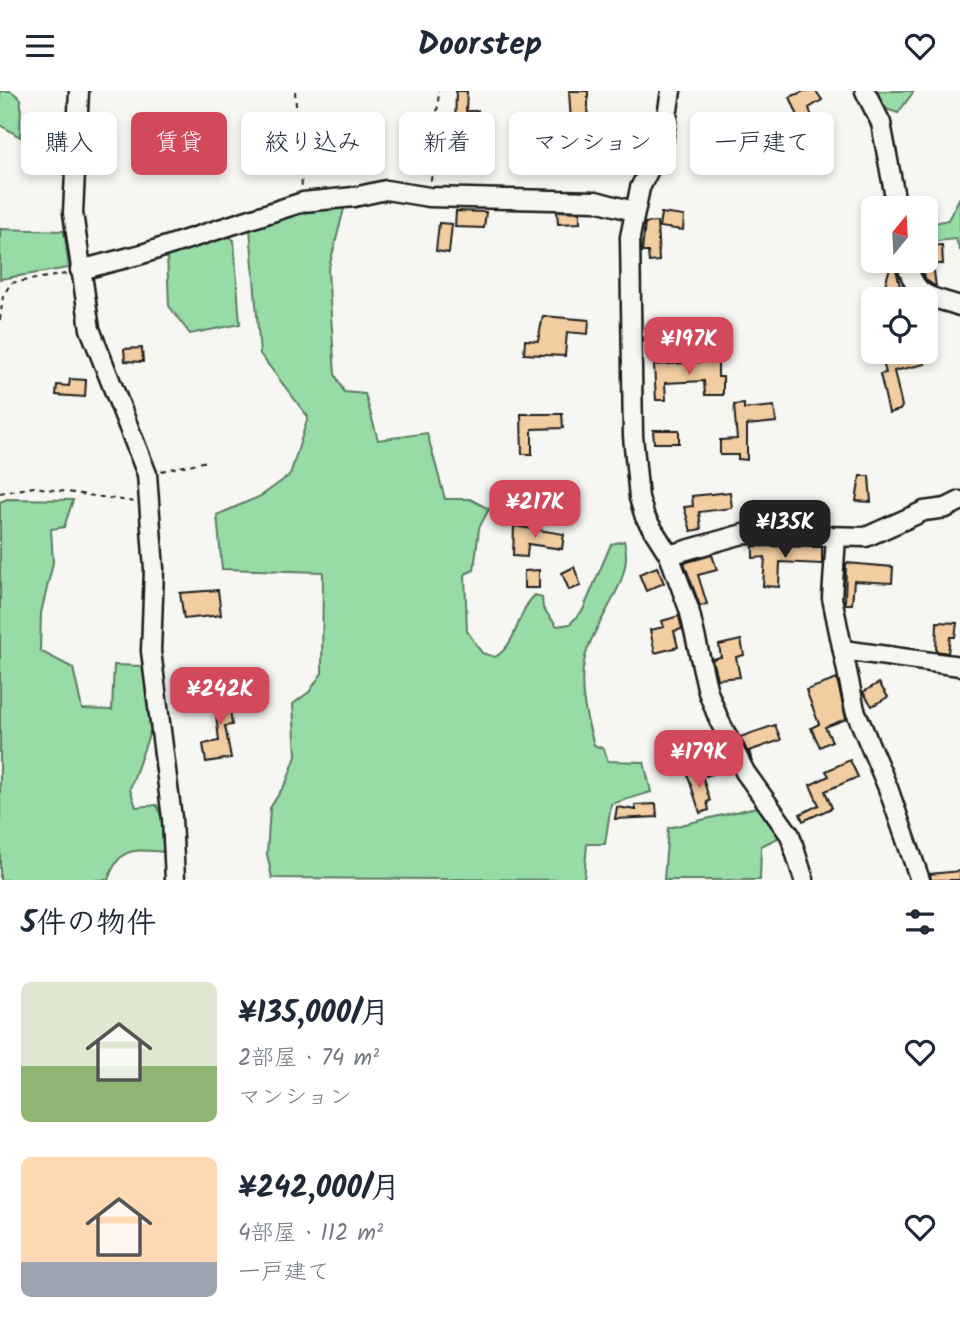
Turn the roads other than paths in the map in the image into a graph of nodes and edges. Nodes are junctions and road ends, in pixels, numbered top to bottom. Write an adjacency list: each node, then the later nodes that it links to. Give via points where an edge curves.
1 (79, 91): 6 (street, via 73,213)
2 (671, 91): 5 (street, via 663,141)
3 (865, 91): 4 (street, via 881,123)
4 (895, 196)
5 (633, 211): 6 (street, via 596,201 429,197 386,190 303,202); 11 (street, via 630,315 635,462 645,517)
6 (80, 271): 14 (street, via 90,329 146,474 154,569 151,650 173,818)
7 (912, 273): 8 (street, via 931,300)
8 (960, 306)
9 (960, 501): 10 (street, via 924,511 866,537)
10 (836, 537): 11 (street, via 743,534); 12 (street, via 832,599)
11 (669, 555): 15 (street, via 690,609 708,692 719,720 745,772 790,835)
12 (843, 650): 13 (street); 16 (street, via 855,710)
13 (960, 666)
14 (176, 880)
15 (803, 880)
16 (919, 880)

